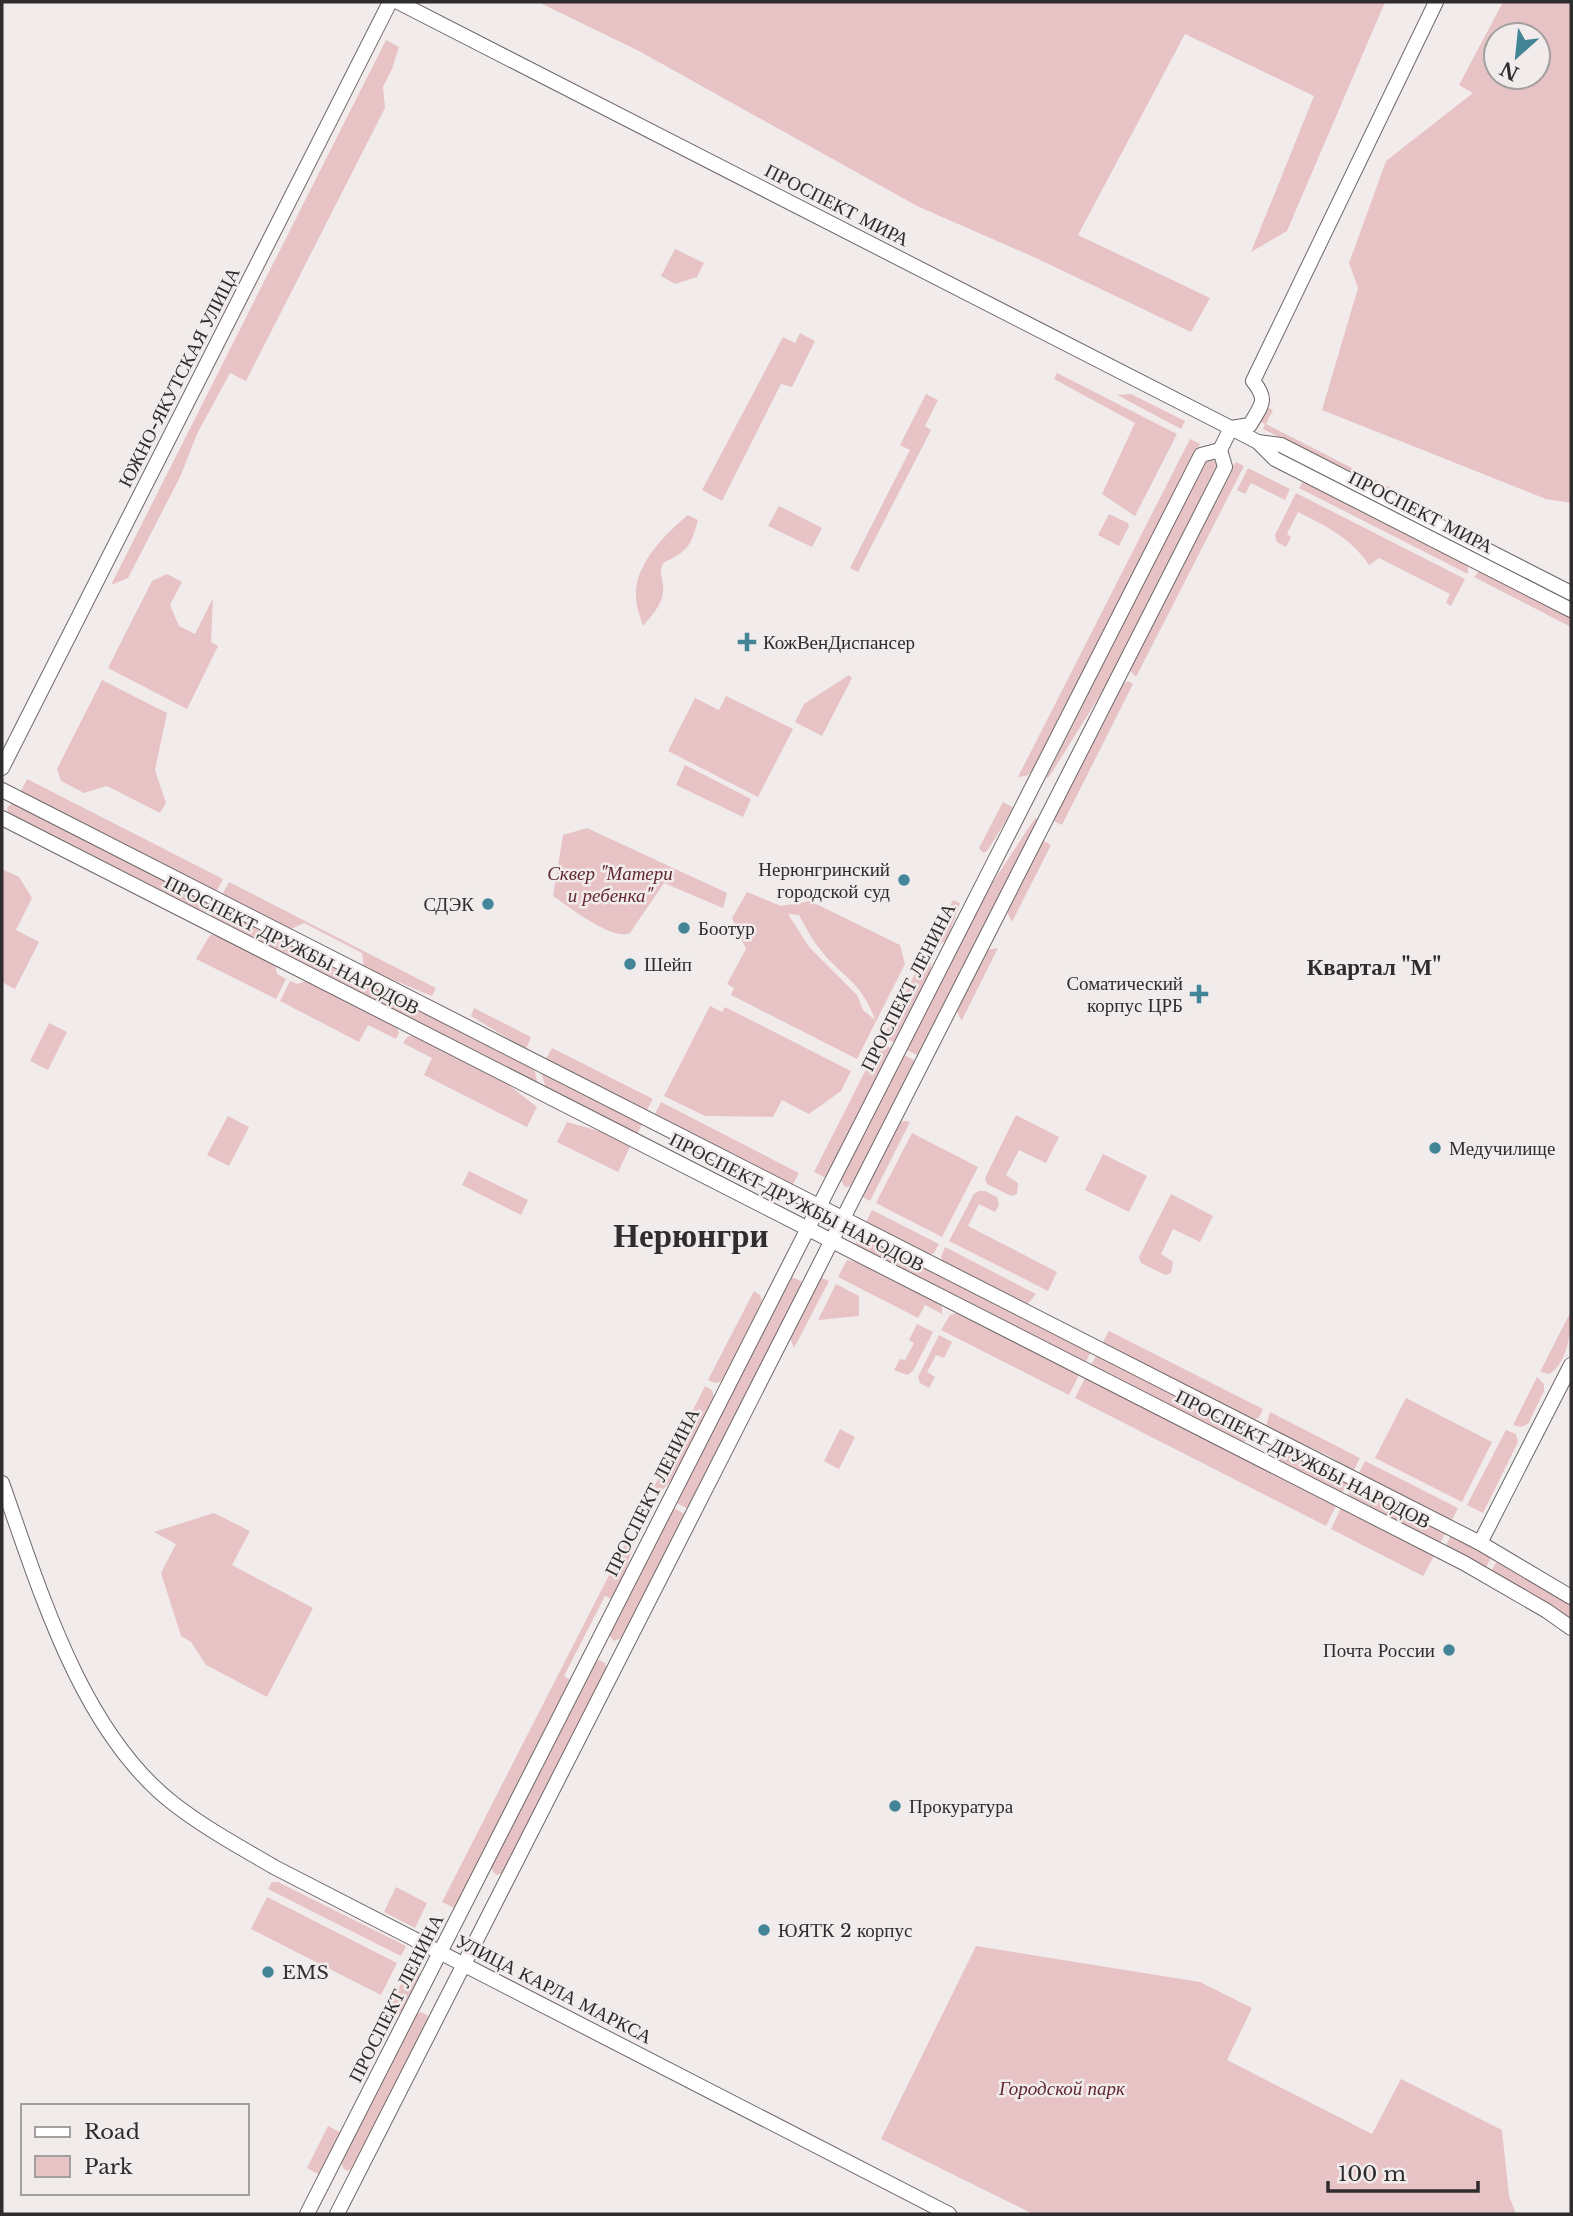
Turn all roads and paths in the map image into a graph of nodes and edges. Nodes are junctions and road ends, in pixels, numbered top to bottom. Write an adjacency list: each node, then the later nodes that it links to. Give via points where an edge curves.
1 (390, 2): 9 (street, ЮЖНО-ЯКУТСКАЯ УЛИЦА)
2 (398, 2): 4 (street, ПРОСПЕКТ МИРА)
3 (1436, 2): 4 (street, via 1253,381 1264,400 1250,425)
4 (1231, 428): 5 (street, ПРОСПЕКТ МИРА); 6 (street, ПРОСПЕКТ ЛЕНИНА)
5 (1258, 442): 7 (street, ПРОСПЕКТ МИРА, via 1281,445); 8 (street, ПРОСПЕКТ МИРА, via 1275,459)
6 (1220, 450): 10 (street, ПРОСПЕКТ ЛЕНИНА, via 1201,455); 12 (street, ПРОСПЕКТ ЛЕНИНА, via 1225,467)
7 (1571, 593)
8 (1571, 610)
9 (2, 768)
10 (1031, 788): 12 (street); 14 (street, ПРОСПЕКТ ЛЕНИНА)
11 (2, 790): 14 (street, ПРОСПЕКТ ДРУЖБЫ НАРОДОВ)
12 (1055, 800): 15 (street, ПРОСПЕКТ ЛЕНИНА)
13 (2, 818): 16 (street, ПРОСПЕКТ ДРУЖБЫ НАРОДОВ)
14 (818, 1205): 15 (street, ПРОСПЕКТ ДРУЖБЫ НАРОДОВ); 16 (street, ПРОСПЕКТ ЛЕНИНА)
15 (843, 1218): 17 (street, ПРОСПЕКТ ЛЕНИНА); 20 (street, ПРОСПЕКТ ДРУЖБЫ НАРОДОВ)
16 (807, 1228): 17 (street, ПРОСПЕКТ ДРУЖБЫ НАРОДОВ); 23 (street, ПРОСПЕКТ ЛЕНИНА)
17 (831, 1241): 22 (street, ПРОСПЕКТ ДРУЖБЫ НАРОДОВ, via 1464,1563); 24 (street, ПРОСПЕКТ ЛЕНИНА)
18 (1571, 1365): 20 (street)
19 (2, 1483): 23 (street, УЛИЦА КАРЛА МАРКСА, via 80,1682 102,1723 135,1765 174,1804 226,1839)
20 (1480, 1543): 21 (street, ПРОСПЕКТ ДРУЖБЫ НАРОДОВ)
21 (1571, 1597)
22 (1571, 1628)
23 (441, 1952): 24 (street, УЛИЦА КАРЛА МАРКСА); 25 (street, ПРОСПЕКТ ЛЕНИНА)
24 (464, 1964): 26 (street, ПРОСПЕКТ ЛЕНИНА); 27 (street, УЛИЦА КАРЛА МАРКСА)
25 (307, 2214)
26 (337, 2214)
27 (949, 2214)

